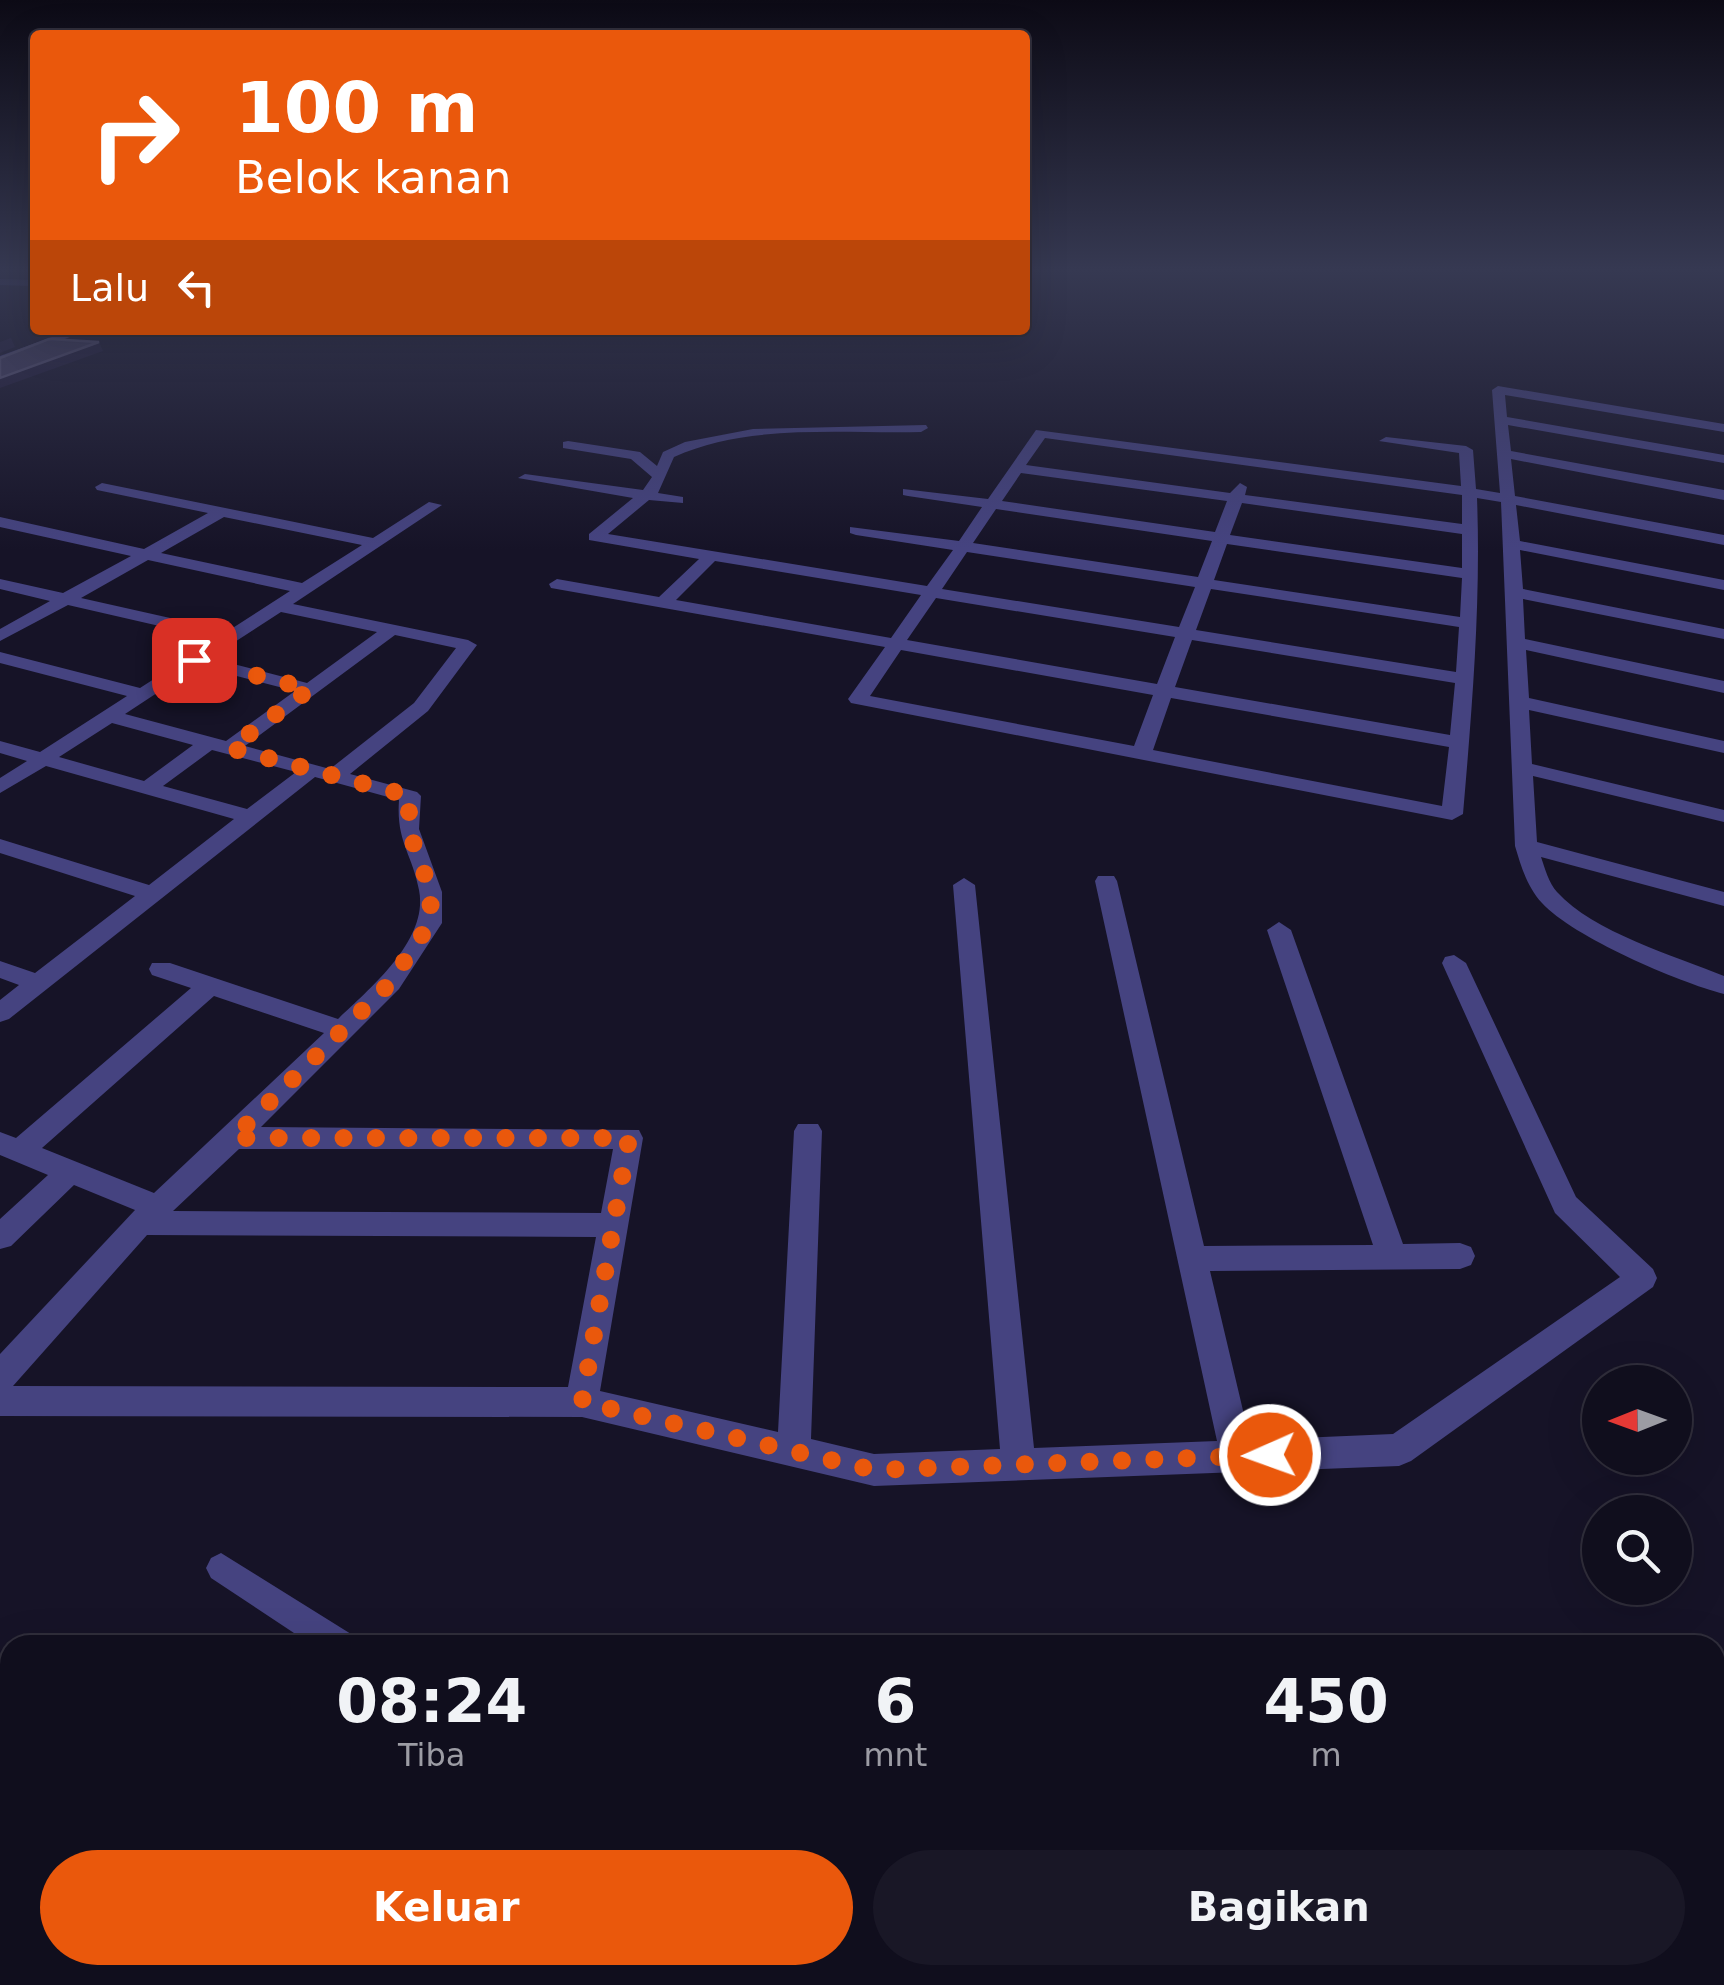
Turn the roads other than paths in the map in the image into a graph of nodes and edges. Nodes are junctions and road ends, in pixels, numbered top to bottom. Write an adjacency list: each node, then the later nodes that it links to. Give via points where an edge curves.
1 (1502, 420): 3 (street, via 1498,390); 6 (street); 7 (street)
2 (921, 428): 10 (street, via 717,438 676,449 664,459)
3 (1724, 428)
4 (1386, 441): 14 (street, via 1466,450)
5 (568, 444): 10 (street, via 635,456)
6 (1504, 454): 15 (street); 19 (street)
7 (1724, 459)
8 (1250, 462): 9 (street, via 1040,434); 14 (street); 17 (street)
9 (1017, 468): 17 (street); 21 (street)
10 (660, 476): 16 (street)
11 (525, 478): 16 (street)
12 (102, 487): 22 (street)
13 (908, 492): 21 (street)
14 (1470, 492): 19 (street); 25 (street)
15 (1724, 495)
16 (644, 496): 18 (street); 32 (street, via 595,537)
17 (1236, 498): 25 (street); 26 (street)
18 (678, 500)
19 (1509, 500): 27 (street); 29 (street)
20 (434, 505): 28 (street)
21 (993, 505): 26 (street); 30 (street)
22 (222, 511): 28 (street); 31 (street)
23 (0, 522): 31 (street)
24 (856, 530): 30 (street)
25 (1469, 530): 33 (street)
26 (1218, 538): 33 (street); 34 (street)
27 (1724, 540)
28 (376, 542): 38 (street)
29 (1512, 544): 37 (street); 39 (street)
30 (965, 547): 34 (street); 40 (street)
31 (145, 554): 38 (street); 41 (street)
32 (710, 556): 40 (street); 42 (street)
33 (1467, 574): 44 (street)
34 (1204, 583): 44 (street); 46 (street)
35 (0, 584): 41 (street)
36 (557, 584): 42 (street)
37 (1724, 586)
38 (304, 589): 43 (street)
39 (1514, 592): 47 (street); 51 (street)
40 (934, 593): 46 (street); 50 (street)
41 (66, 599): 48 (street); 49 (street)
42 (664, 602): 50 (street)
43 (278, 606): 45 (street); 49 (street)
44 (1466, 623): 54 (street)
45 (391, 630): 56 (street); 68 (street, via 468,646 421,707)
46 (1186, 634): 54 (street); 57 (street)
47 (1724, 634)
48 (0, 636)
49 (230, 637): 53 (street)
50 (898, 642): 57 (street); 65 (street, via 858,699)
51 (1516, 642): 55 (street); 59 (street)
52 (0, 657): 58 (street)
53 (194, 660): 56 (street); 58 (street)
54 (1463, 679): 61 (street)
55 (1724, 686)
56 (310, 689): 62 (street)
57 (1164, 690): 61 (street); 65 (street)
58 (143, 694): 60 (street)
59 (1519, 702): 64 (street); 67 (street)
60 (108, 716): 62 (street); 66 (street)
61 (1459, 743): 65 (street, via 1452,814)
62 (219, 745): 68 (street); 70 (street)
63 (0, 746): 66 (street)
64 (1724, 747)
65 (1141, 754)
66 (44, 760): 69 (street); 70 (street)
67 (1521, 767): 72 (street); 74 (street)
68 (322, 773): 71 (street); 87 (street, via 410,796 408,828 431,892 430,923 390,983)
69 (0, 787)
70 (146, 788): 71 (street)
71 (251, 816): 77 (street)
72 (1724, 816)
73 (0, 846): 77 (street)
74 (1526, 846): 78 (street); 85 (street, via 1542,888 1556,903)
75 (1106, 881): 97 (street)
76 (964, 885): 103 (street)
77 (152, 894): 83 (street)
78 (1724, 899)
79 (1279, 930): 96 (street)
80 (1454, 963): 102 (street, via 1565,1205 1642,1278 1399,1450)
81 (0, 969): 83 (street)
82 (161, 969): 84 (street)
83 (39, 983): 86 (street)
84 (208, 986): 87 (street); 90 (street)
85 (1724, 986)
86 (0, 1013)
87 (344, 1030): 89 (street)
88 (808, 1131): 101 (street)
89 (233, 1138): 92 (street); 93 (street, via 629,1138)
90 (10, 1147): 91 (street)
91 (72, 1171): 92 (street); 94 (street)
92 (149, 1214): 93 (street); 98 (street)
93 (612, 1225): 100 (street)
94 (0, 1237)
95 (1460, 1256): 96 (street)
96 (1392, 1258): 97 (street)
97 (1192, 1259): 102 (street)
98 (0, 1377)
99 (0, 1401): 100 (street)
100 (582, 1402): 101 (street)
101 (794, 1451): 103 (street, via 874,1470)
102 (1238, 1456): 103 (street)
103 (1019, 1464)
104 (221, 1568): 105 (lane)
105 (313, 1635)

